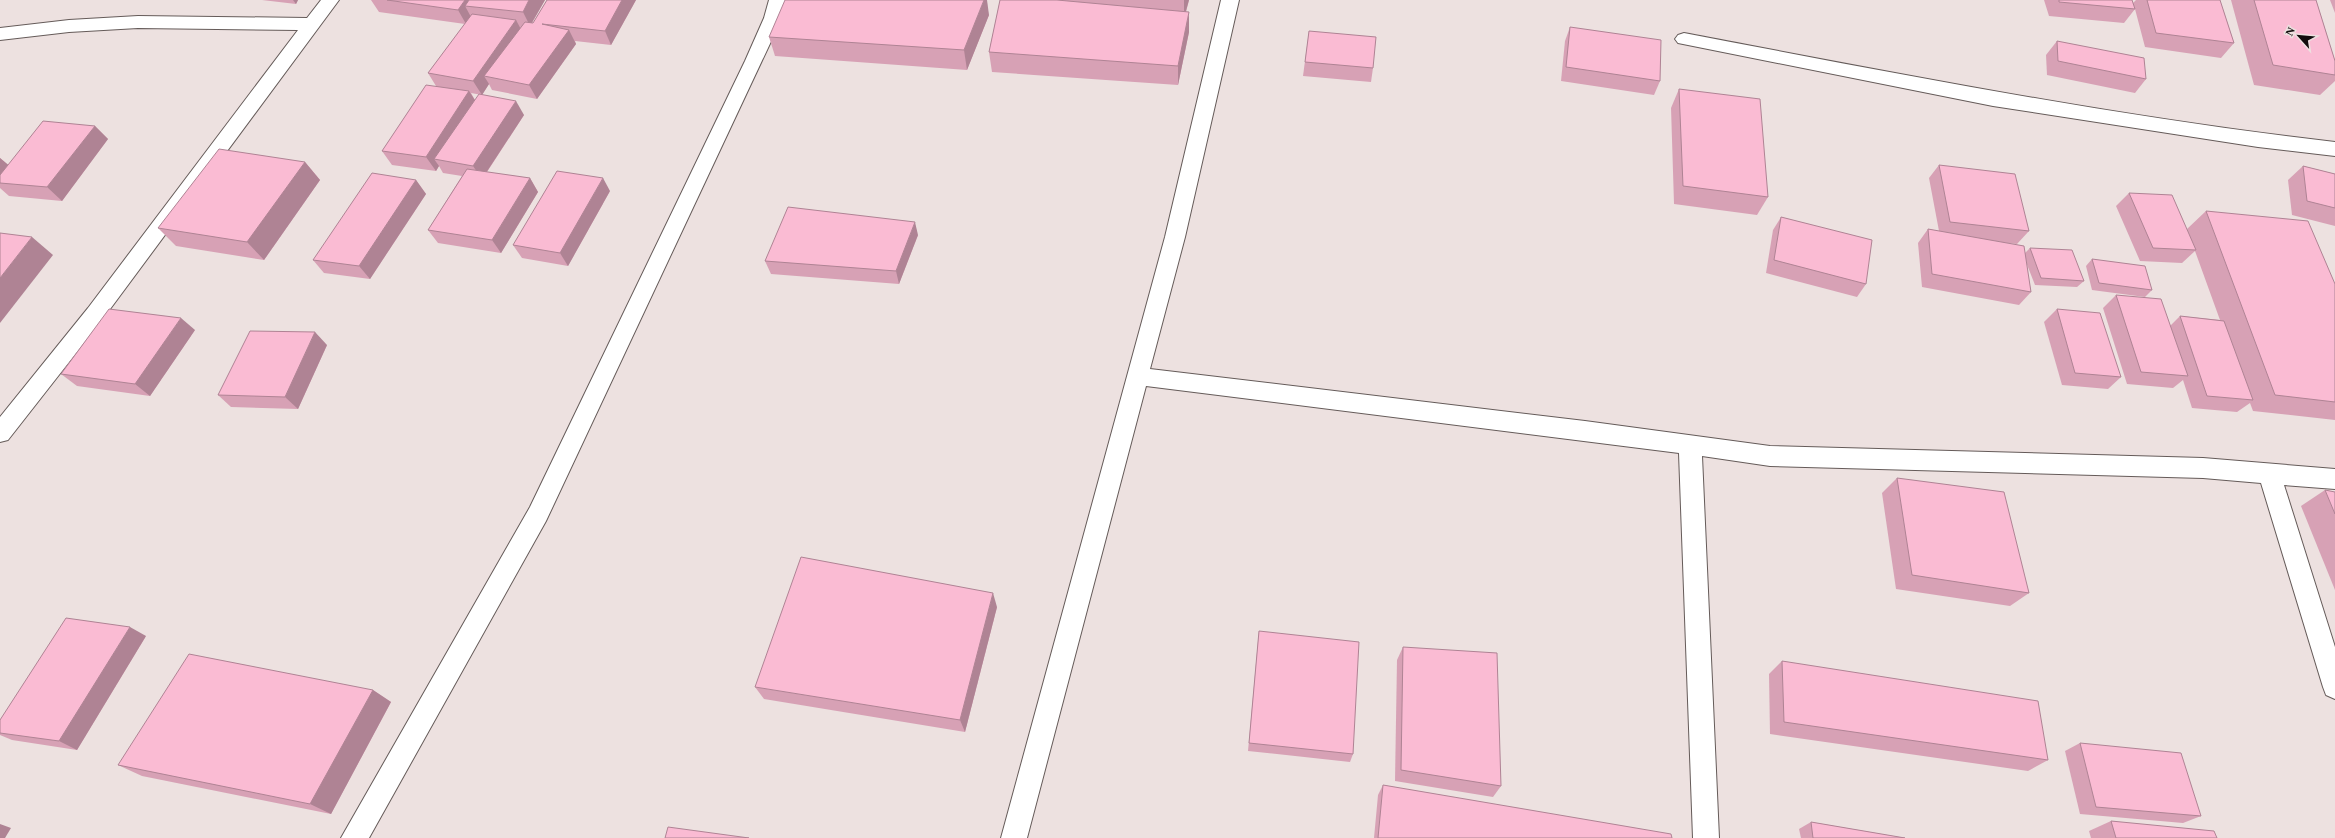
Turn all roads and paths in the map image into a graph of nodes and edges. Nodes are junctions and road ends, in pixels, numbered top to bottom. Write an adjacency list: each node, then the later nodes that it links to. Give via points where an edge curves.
1 (330, 0): 4 (street)
2 (778, 0): 14 (street, via 750,68 538,514)
3 (1230, 0): 8 (street, via 1175,237)
4 (310, 24): 5 (street, via 138,22); 9 (street, via 95,314)
5 (0, 34)
6 (1684, 40): 7 (street, via 1993,99 2258,140)
7 (2335, 149)
8 (1138, 376): 10 (street); 15 (street)
9 (0, 433)
10 (1690, 445): 11 (street, via 1770,456 2203,468); 16 (street)
11 (2269, 473): 12 (street); 13 (street)
12 (2335, 479)
13 (2335, 687)
14 (354, 838)
15 (1014, 838)
16 (1706, 838)

